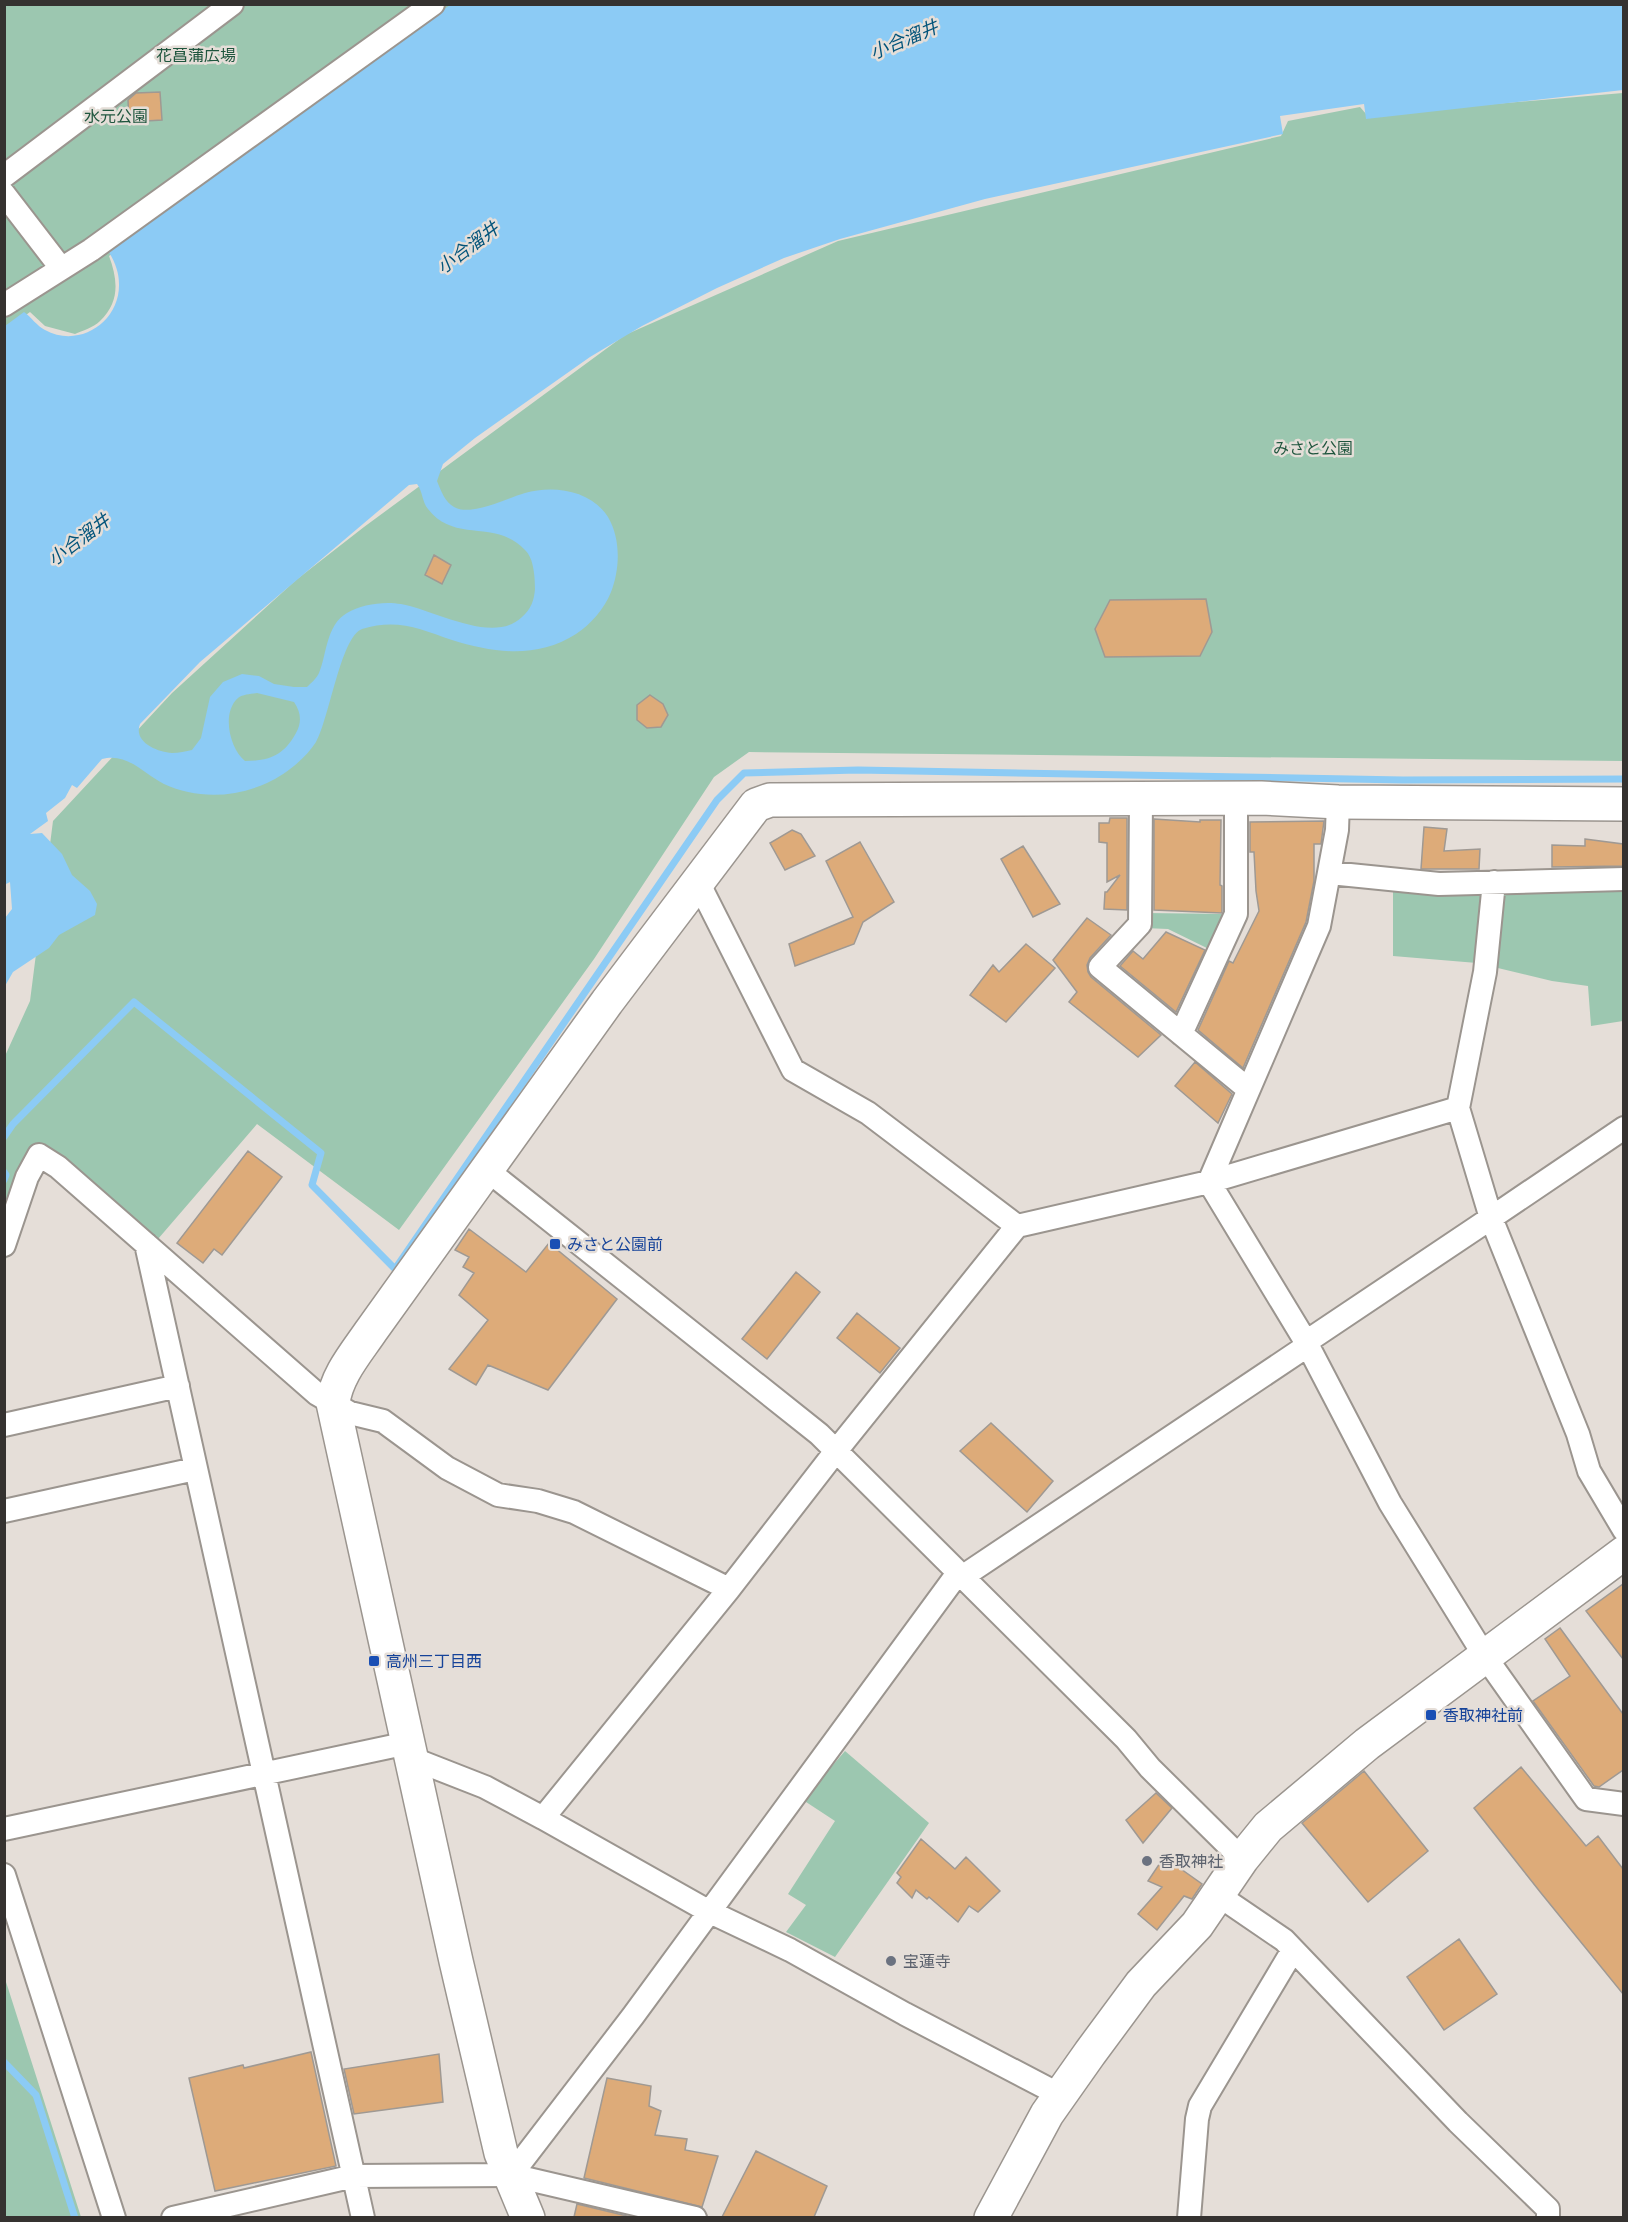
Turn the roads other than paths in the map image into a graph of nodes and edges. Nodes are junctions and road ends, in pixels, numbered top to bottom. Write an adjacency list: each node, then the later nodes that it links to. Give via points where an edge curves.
1 (232, 4): 3 (street)
2 (433, 4): 5 (street)
3 (4, 176)
4 (4, 194): 5 (street)
5 (61, 268): 6 (street)
6 (4, 305)
7 (1236, 799): 8 (street); 9 (street); 15 (street, via 1236,914)
8 (1141, 800): 13 (street, via 770,800 756,805); 15 (street, via 1140,924 1100,967)
9 (1338, 802): 10 (street); 11 (street, via 1338,830)
10 (1623, 804)
11 (1330, 873): 14 (street, via 1439,884); 16 (street, via 1319,926)
12 (1623, 879): 14 (street)
13 (698, 882): 19 (street); 22 (street, via 793,1070 868,1113)
14 (1494, 882): 17 (street, via 1485,972)
15 (1181, 1034): 16 (street)
16 (1248, 1089): 20 (street)
17 (1458, 1108): 20 (street); 21 (street)
18 (1623, 1129): 21 (street)
19 (487, 1170): 27 (street, via 348,1365 334,1390); 29 (street)
20 (1209, 1182): 22 (street); 25 (street)
21 (1491, 1218): 25 (street); 32 (street, via 1578,1434 1589,1471)
22 (1017, 1226): 29 (street)
23 (146, 1244): 24 (street, via 39,1155 27,1177); 26 (street); 27 (street, via 317,1394)
24 (4, 1245)
25 (1306, 1344): 34 (street); 36 (street, via 1390,1503)
26 (178, 1386): 28 (street); 30 (street)
27 (333, 1403): 35 (street, via 350,1413 383,1421 447,1468 498,1495 574,1512); 37 (street)
28 (4, 1425)
29 (836, 1451): 34 (street); 35 (street)
30 (195, 1469): 31 (street); 38 (street)
31 (4, 1511)
32 (1623, 1530)
33 (1623, 1553): 36 (street)
34 (960, 1575): 42 (street); 45 (street)
35 (729, 1589): 40 (street)
36 (1484, 1655): 39 (street, via 1586,1799); 42 (street, via 1367,1744 1268,1827)
37 (410, 1751): 38 (street); 40 (street); 48 (street, via 501,2152)
38 (263, 1773): 41 (street); 49 (street)
39 (1623, 1804)
40 (543, 1818): 45 (street)
41 (4, 1828)
42 (1242, 1859): 44 (street)
43 (4, 1875): 50 (street)
44 (1218, 1895): 46 (street); 47 (street, via 1197,1925 1141,1984)
45 (708, 1911): 47 (street, via 790,1950); 48 (street)
46 (1293, 1950): 56 (street, via 1200,2106); 57 (street, via 1458,2122 1548,2209)
47 (1060, 2095): 55 (street)
48 (511, 2175): 49 (street); 53 (street); 54 (street)
49 (354, 2176): 51 (street); 52 (street)
50 (114, 2217)
51 (173, 2217)
52 (363, 2217)
53 (528, 2217)
54 (695, 2217)
55 (991, 2217)
56 (1189, 2217)
57 (1548, 2217)

